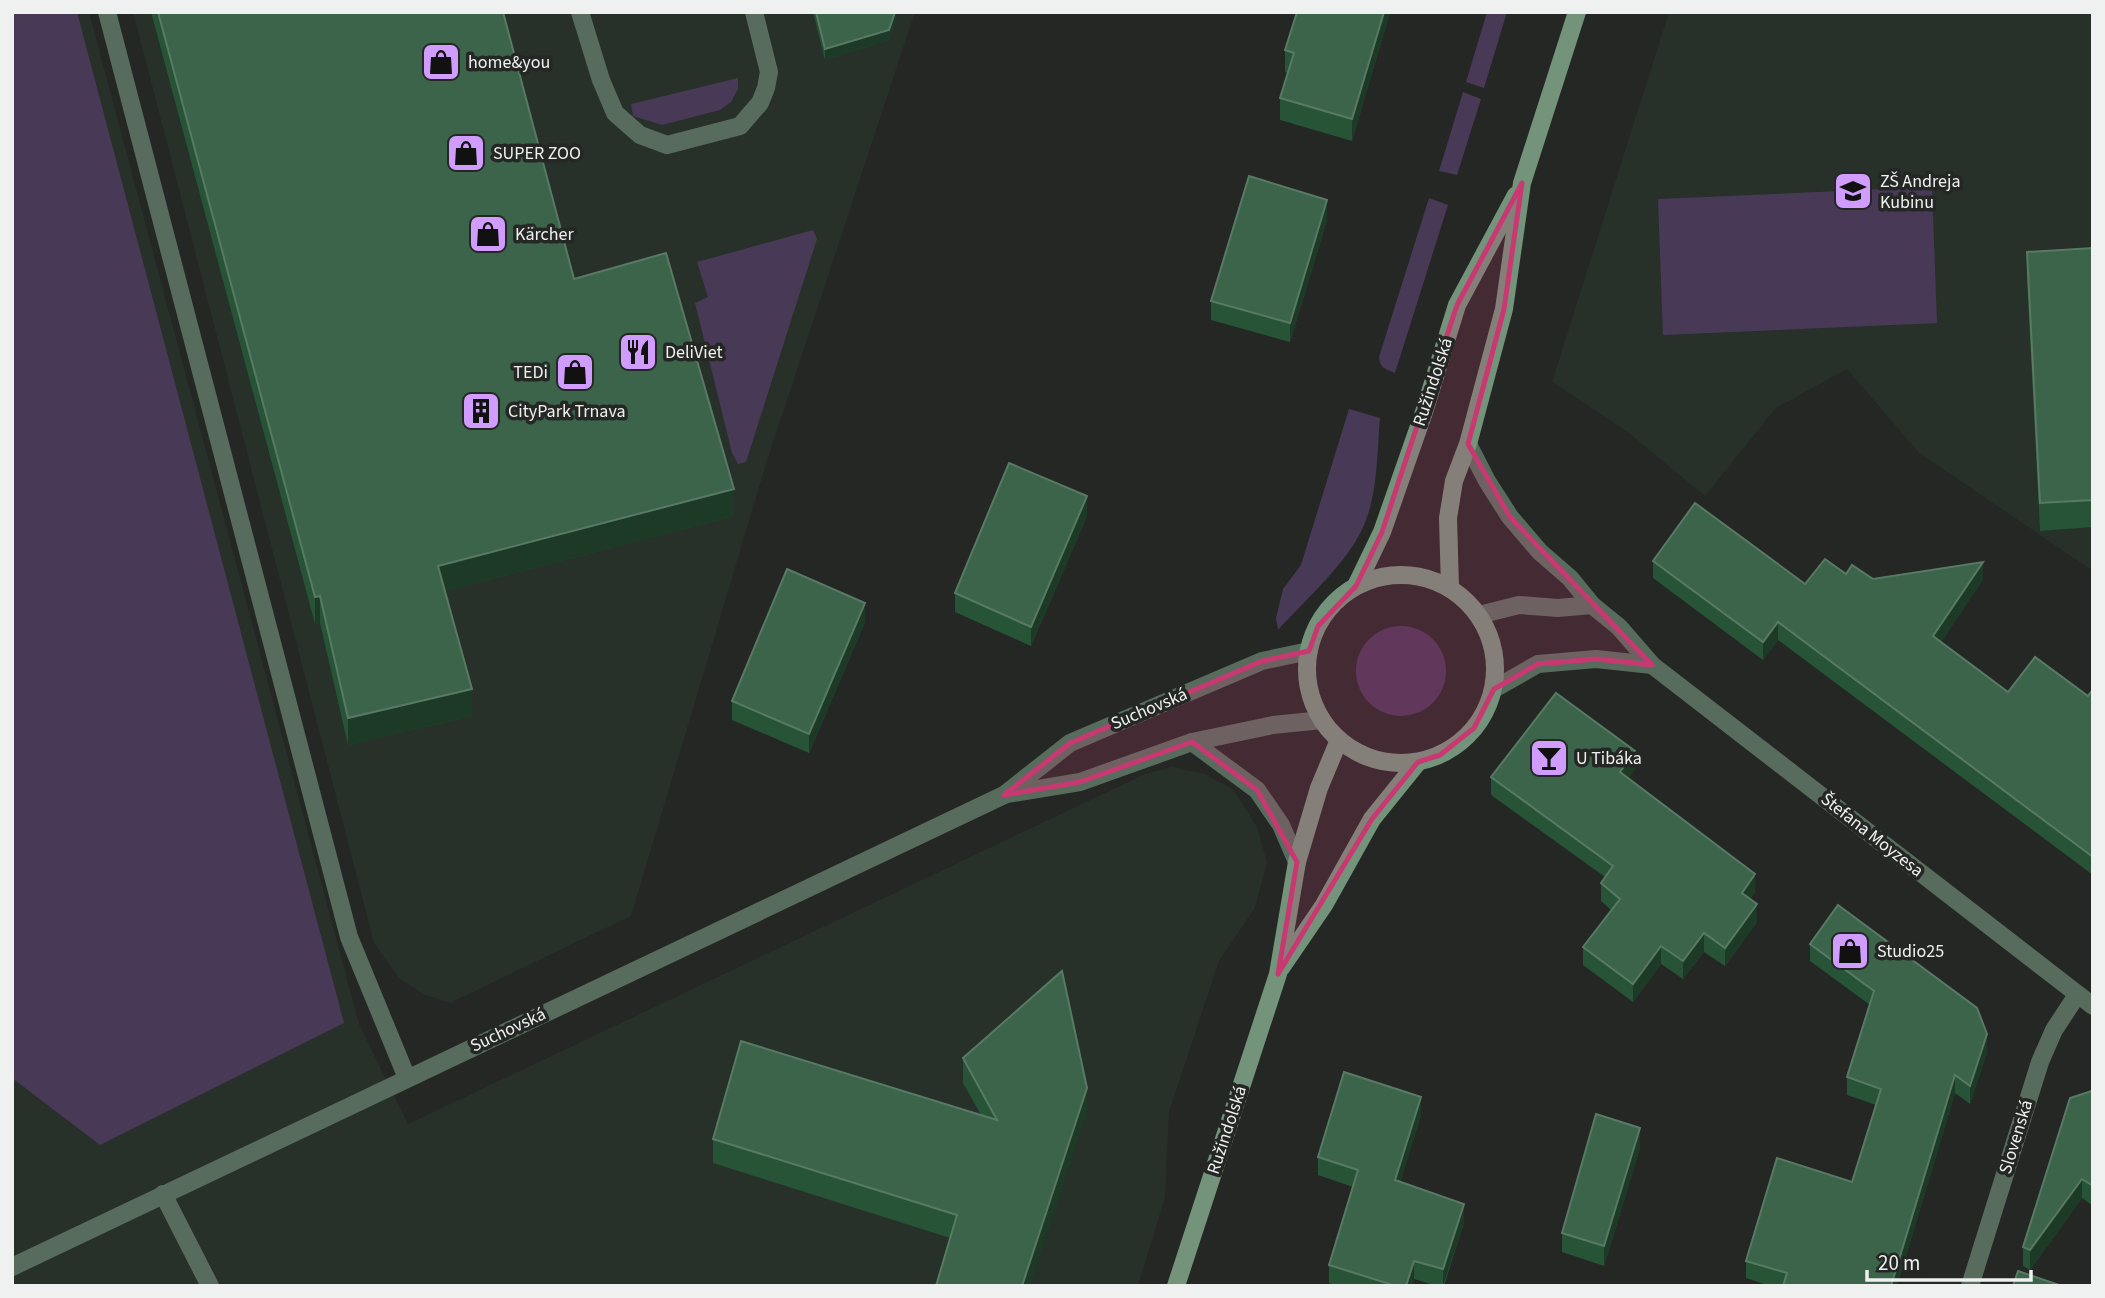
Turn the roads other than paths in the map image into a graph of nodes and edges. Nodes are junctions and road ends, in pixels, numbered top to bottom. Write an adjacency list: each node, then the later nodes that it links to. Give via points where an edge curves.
1 (107, 12): 23 (street, via 349,937)
2 (580, 12): 3 (street, via 615,113 640,135 667,145 740,126 760,103 769,72)
3 (754, 12)
4 (1577, 12): 5 (main road, Ružindolská)
5 (1522, 183): 6 (main road, Ružindolská, via 1504,309); 7 (main road, Ružindolská, via 1457,305 1382,532)
6 (1468, 444): 8 (main road, Ružindolská, via 1454,481 1448,518); 9 (street, Štefana Moyzesa, via 1510,517)
7 (1356, 586): 8 (main road, via 1403,575); 11 (main road, via 1335,603 1318,626)
8 (1450, 588): 10 (main road)
9 (1592, 605): 10 (street, via 1519,605); 12 (street, Štefana Moyzesa, via 1619,627)
10 (1479, 615): 13 (main road, via 1491,638)
11 (1309, 651): 14 (main road, via 1307,675); 18 (street, Suchovská, via 1262,660 1070,743)
12 (1652, 665): 13 (street, via 1596,659 1538,664); 21 (street, Štefana Moyzesa)
13 (1494, 689): 17 (main road, via 1486,710 1458,744)
14 (1322, 720): 15 (main road); 16 (street, Suchovská)
15 (1339, 740): 17 (main road, via 1376,760); 19 (main road, Ružindolská)
16 (1192, 742): 18 (street, Suchovská, via 1080,782); 19 (street, via 1257,790 1281,825)
17 (1418, 762): 20 (main road, Ružindolská, via 1372,819 1324,905)
18 (1004, 795): 23 (street, Suchovská)
19 (1297, 862): 20 (main road, Ružindolská)
20 (1278, 974): 27 (main road, Ružindolská)
21 (2077, 995): 22 (street, Štefana Moyzesa); 28 (street, Slovenská, via 2039,1062)
22 (2093, 1006)
23 (407, 1078): 24 (street, Suchovská)
24 (163, 1194): 25 (street, Suchovská); 26 (street)
25 (12, 1267)
26 (210, 1286)
27 (1176, 1286)
28 (1970, 1286)

